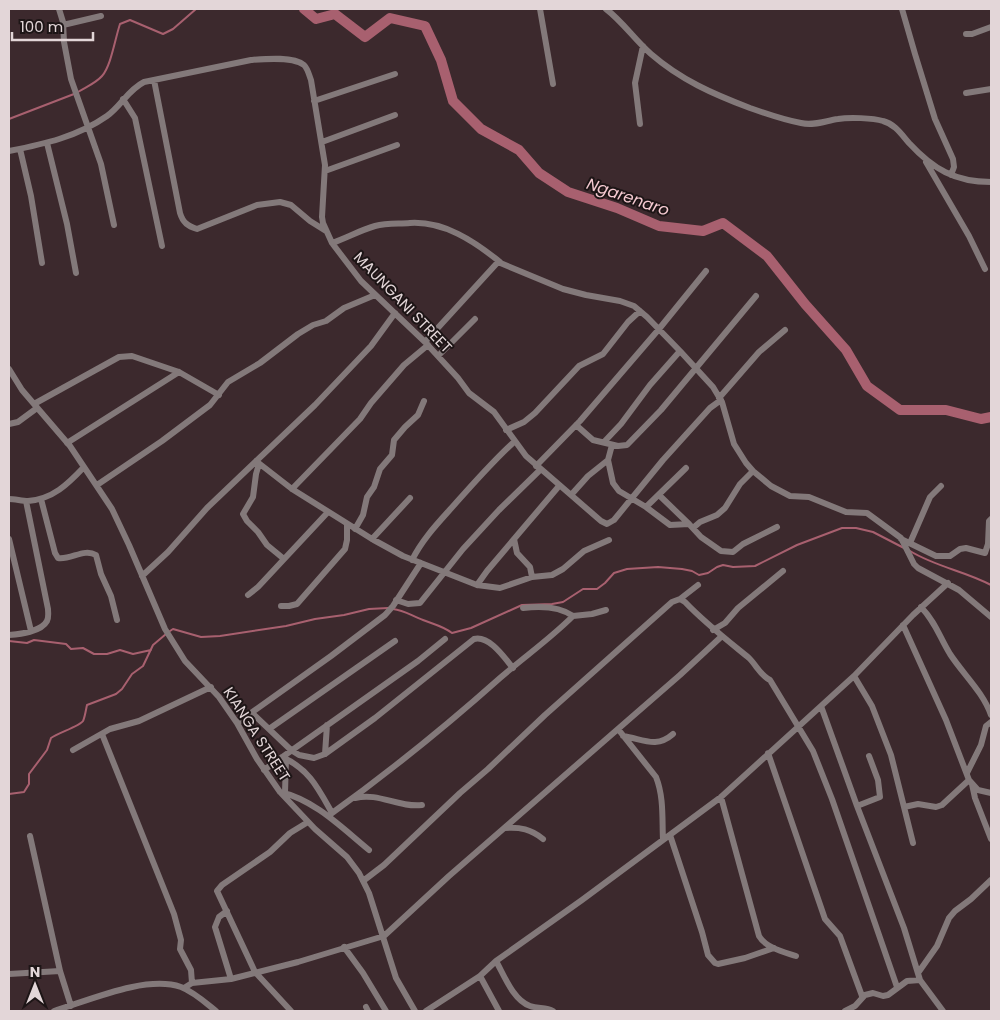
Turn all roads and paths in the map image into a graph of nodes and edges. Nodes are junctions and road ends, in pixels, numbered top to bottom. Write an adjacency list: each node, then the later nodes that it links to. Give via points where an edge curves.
1 (59, 9): 6 (street)
2 (540, 9): 12 (street)
3 (606, 9): 9 (street)
4 (902, 9): 27 (street, via 935,119 953,159)
5 (101, 16): 6 (street)
6 (63, 25): 19 (street, via 71,79)
7 (991, 27): 8 (street)
8 (966, 34)
9 (643, 46): 18 (street, via 635,83); 25 (street, via 684,80 774,116 802,124 844,118 890,124)
10 (396, 74): 16 (street)
11 (154, 80): 15 (street, MAUNGANI STREET, via 136,86); 16 (street, MAUNGANI STREET, via 251,60 287,60 303,64 308,71); 30 (street, via 180,213 188,226 197,229 257,205 280,202 291,206)
12 (553, 84)
13 (991, 89): 14 (street)
14 (966, 93)
15 (123, 99): 19 (street, MAUNGANI STREET, via 107,116); 32 (street, via 135,118)
16 (314, 101): 20 (street, MAUNGANI STREET)
17 (395, 115): 20 (street)
18 (640, 124)
19 (89, 127): 21 (street, MAUNGANI STREET); 29 (street, via 101,164)
20 (322, 142): 26 (street, MAUNGANI STREET)
21 (47, 143): 23 (street, MAUNGANI STREET); 37 (street)
22 (397, 145): 26 (street)
23 (20, 149): 24 (street, MAUNGANI STREET); 34 (street)
24 (9, 151)
25 (926, 161): 27 (street); 35 (street)
26 (325, 171): 30 (street, MAUNGANI STREET, via 322,217)
27 (951, 175): 28 (street)
28 (991, 182)
29 (114, 226)
30 (326, 232): 31 (street, MAUNGANI STREET)
31 (332, 243): 33 (street, via 375,226 418,222 454,232); 38 (street, MAUNGANI STREET)
32 (162, 246)
33 (500, 262): 40 (street, via 563,289 628,303); 45 (street)
34 (42, 263)
35 (985, 268)
36 (706, 271): 43 (street)
37 (76, 273)
38 (375, 295): 41 (street, MAUNGANI STREET); 51 (street, via 298,334 228,382)
39 (756, 296): 48 (street)
40 (640, 310): 43 (street); 57 (street, via 603,354 579,366 535,413)
41 (395, 313): 45 (street, MAUNGANI STREET); 63 (street, via 371,346)
42 (475, 319): 47 (street)
43 (659, 329): 46 (street); 56 (street)
44 (785, 330): 52 (street, MAUNGANI STREET, via 759,352)
45 (427, 343): 47 (street, MAUNGANI STREET); 71 (street)
46 (680, 350): 48 (street); 59 (street)
47 (438, 356): 57 (street, MAUNGANI STREET, via 469,393 494,412)
48 (695, 368): 52 (street); 61 (street, via 661,410 627,444)
49 (9, 369): 54 (street, KIANGA STREET)
50 (179, 372): 51 (street); 54 (street, via 132,356 119,357); 60 (street)
51 (219, 395): 68 (street, via 162,441)
52 (720, 399): 67 (street, via 734,444); 75 (street, MAUNGANI STREET)
53 (424, 402): 85 (street, via 418,415 394,440 392,455 380,469)
54 (36, 406): 55 (street, via 18,422); 60 (street, KIANGA STREET)
55 (9, 424)
56 (576, 425): 59 (street, via 593,440); 65 (street)
57 (506, 430): 58 (street, MAUNGANI STREET)
58 (514, 442): 65 (street, MAUNGANI STREET); 93 (street, via 475,480 428,534)
59 (604, 442): 61 (street)
60 (67, 443): 64 (street, KIANGA STREET)
61 (612, 445): 62 (street)
62 (608, 460): 72 (street); 75 (street, via 616,488)
63 (257, 463): 71 (street); 92 (street, via 253,497 243,514 267,545); 97 (street)
64 (84, 467): 68 (street, KIANGA STREET); 77 (street, via 71,482)
65 (538, 468): 69 (street, MAUNGANI STREET); 96 (street)
66 (686, 468): 73 (street)
67 (753, 471): 83 (street, via 740,484 725,508); 86 (street, via 790,496 809,497 846,512 867,513)
68 (97, 485): 97 (street, KIANGA STREET, via 130,545)
69 (559, 486): 72 (street, MAUNGANI STREET); 88 (street)
70 (941, 486): 91 (street, via 930,497)
71 (292, 489): 80 (street)
72 (571, 495): 75 (street, MAUNGANI STREET, via 607,524)
73 (659, 495): 79 (street); 83 (street)
74 (410, 498): 89 (street)
75 (632, 498): 79 (street)
76 (9, 499): 78 (street)
77 (41, 500): 78 (street); 111 (street, via 58,558 86,553 96,555)
78 (26, 501): 114 (street, via 48,614 45,623)
79 (646, 507): 83 (street, via 670,525)
80 (328, 512): 82 (street); 92 (street)
81 (991, 519): 91 (street, via 986,553 966,548 950,556 936,556)
82 (348, 525): 85 (street); 105 (street, via 345,550 297,604)
83 (691, 526): 84 (street, via 709,544 729,553)
84 (777, 527)
85 (355, 529): 89 (street)
86 (901, 538): 91 (street); 99 (street, via 918,568)
87 (9, 539): 114 (street)
88 (514, 539): 98 (street, via 517,553 530,568); 101 (street)
89 (372, 540): 93 (street)
90 (609, 540): 98 (street, via 584,551 552,575)
91 (910, 543)
92 (284, 559): 102 (street)
93 (412, 560): 94 (street)
94 (420, 563): 96 (street); 104 (street)
95 (783, 571): 113 (street, via 738,608 726,623)
96 (444, 572): 101 (street); 104 (street, via 420,603)
97 (142, 576): 121 (street, KIANGA STREET, via 165,629 178,650)
98 (532, 577): 101 (street, via 500,588)
99 (948, 583): 106 (street); 110 (street)
100 (698, 584): 103 (street)
101 (477, 585)
102 (248, 595)
103 (680, 599): 113 (street); 160 (street, via 672,602)
104 (396, 600): 123 (street, via 385,615)
105 (280, 606)
106 (921, 607): 112 (street); 124 (street, via 933,620 949,653 977,690)
107 (523, 608): 109 (street, via 551,608)
108 (606, 610): 109 (street)
109 (573, 616): 119 (street)
110 (991, 617)
111 (116, 620)
112 (903, 625): 120 (street); 141 (street)
113 (713, 630): 116 (street)
114 (31, 631): 115 (street)
115 (9, 635)
116 (722, 636): 128 (street, via 770,680); 130 (street)
117 (445, 639): 127 (street)
118 (395, 641): 129 (street)
119 (513, 668): 136 (street, via 497,649 479,638 474,639); 145 (street)
120 (854, 676): 122 (street); 148 (street, via 872,706 891,756)
121 (211, 687): 126 (street, KIANGA STREET); 131 (street, via 139,721)
122 (821, 706): 128 (street); 147 (street)
123 (252, 713): 126 (street); 129 (street)
124 (991, 716)
125 (991, 722): 141 (street, via 986,726)
126 (237, 723): 140 (street, KIANGA STREET)
127 (327, 725): 135 (street); 136 (street)
128 (798, 727): 137 (street); 175 (street, via 813,751 832,799)
129 (269, 729): 135 (street)
130 (618, 729): 133 (street); 151 (street)
131 (102, 734): 134 (street); 174 (street, via 174,914 180,934 180,949 191,970)
132 (673, 734): 133 (street, via 656,743)
133 (624, 736): 156 (street, via 659,785)
134 (73, 750)
135 (291, 750): 136 (street, via 308,758); 139 (street)
136 (325, 754)
137 (768, 754): 144 (street); 177 (street, via 825,919 840,936)
138 (869, 756): 147 (street, via 880,797)
139 (284, 758): 140 (street); 142 (street); 149 (street, via 308,774)
140 (264, 770): 142 (street, KIANGA STREET)
141 (969, 779): 143 (street, via 978,790); 148 (street, via 942,805); 155 (street)
142 (282, 792): 149 (street); 150 (street, KIANGA STREET)
143 (991, 793)
144 (720, 797): 152 (street); 164 (street, via 759,936)
145 (351, 799): 146 (street, via 377,797 403,805); 149 (street)
146 (422, 805)
147 (857, 806): 169 (street)
148 (904, 807): 157 (street)
149 (330, 815): 158 (street)
150 (308, 822): 160 (street, KIANGA STREET, via 347,856); 161 (street, via 218,887 218,895)
151 (505, 828): 154 (street, via 522,828); 162 (street)
152 (670, 835): 156 (street); 164 (street, via 711,960 718,964)
153 (30, 836): 167 (street)
154 (543, 839)
155 (991, 839)
156 (664, 840): 166 (street)
157 (913, 843)
158 (369, 850)
159 (991, 880): 169 (street, via 949,918 937,946)
160 (363, 881): 162 (street, KIANGA STREET)
161 (228, 911): 168 (street); 172 (street, via 219,917 215,927)
162 (384, 936): 163 (street); 183 (street, KIANGA STREET, via 396,978)
163 (344, 947): 168 (street); 182 (street)
164 (774, 948): 165 (street)
165 (796, 956)
166 (496, 961): 171 (street); 186 (street, via 522,1002)
167 (60, 971): 170 (street); 178 (street)
168 (255, 972): 172 (street); 181 (street)
169 (918, 973): 173 (street)
170 (9, 974)
171 (480, 976): 184 (street); 185 (street)
172 (231, 979): 174 (street)
173 (920, 980): 175 (street, via 907,980); 188 (street)
174 (192, 983): 176 (street)
175 (897, 987): 177 (street, via 888,995)
176 (184, 988): 178 (street, via 164,983 134,986); 180 (street)
177 (862, 996): 187 (street, via 855,1006)
178 (71, 1006): 179 (street)
179 (54, 1011)
180 (216, 1011)
181 (291, 1011)
182 (386, 1011)
183 (415, 1011)
184 (426, 1011)
185 (499, 1011)
186 (553, 1011)
187 (845, 1011)
188 (943, 1011)

